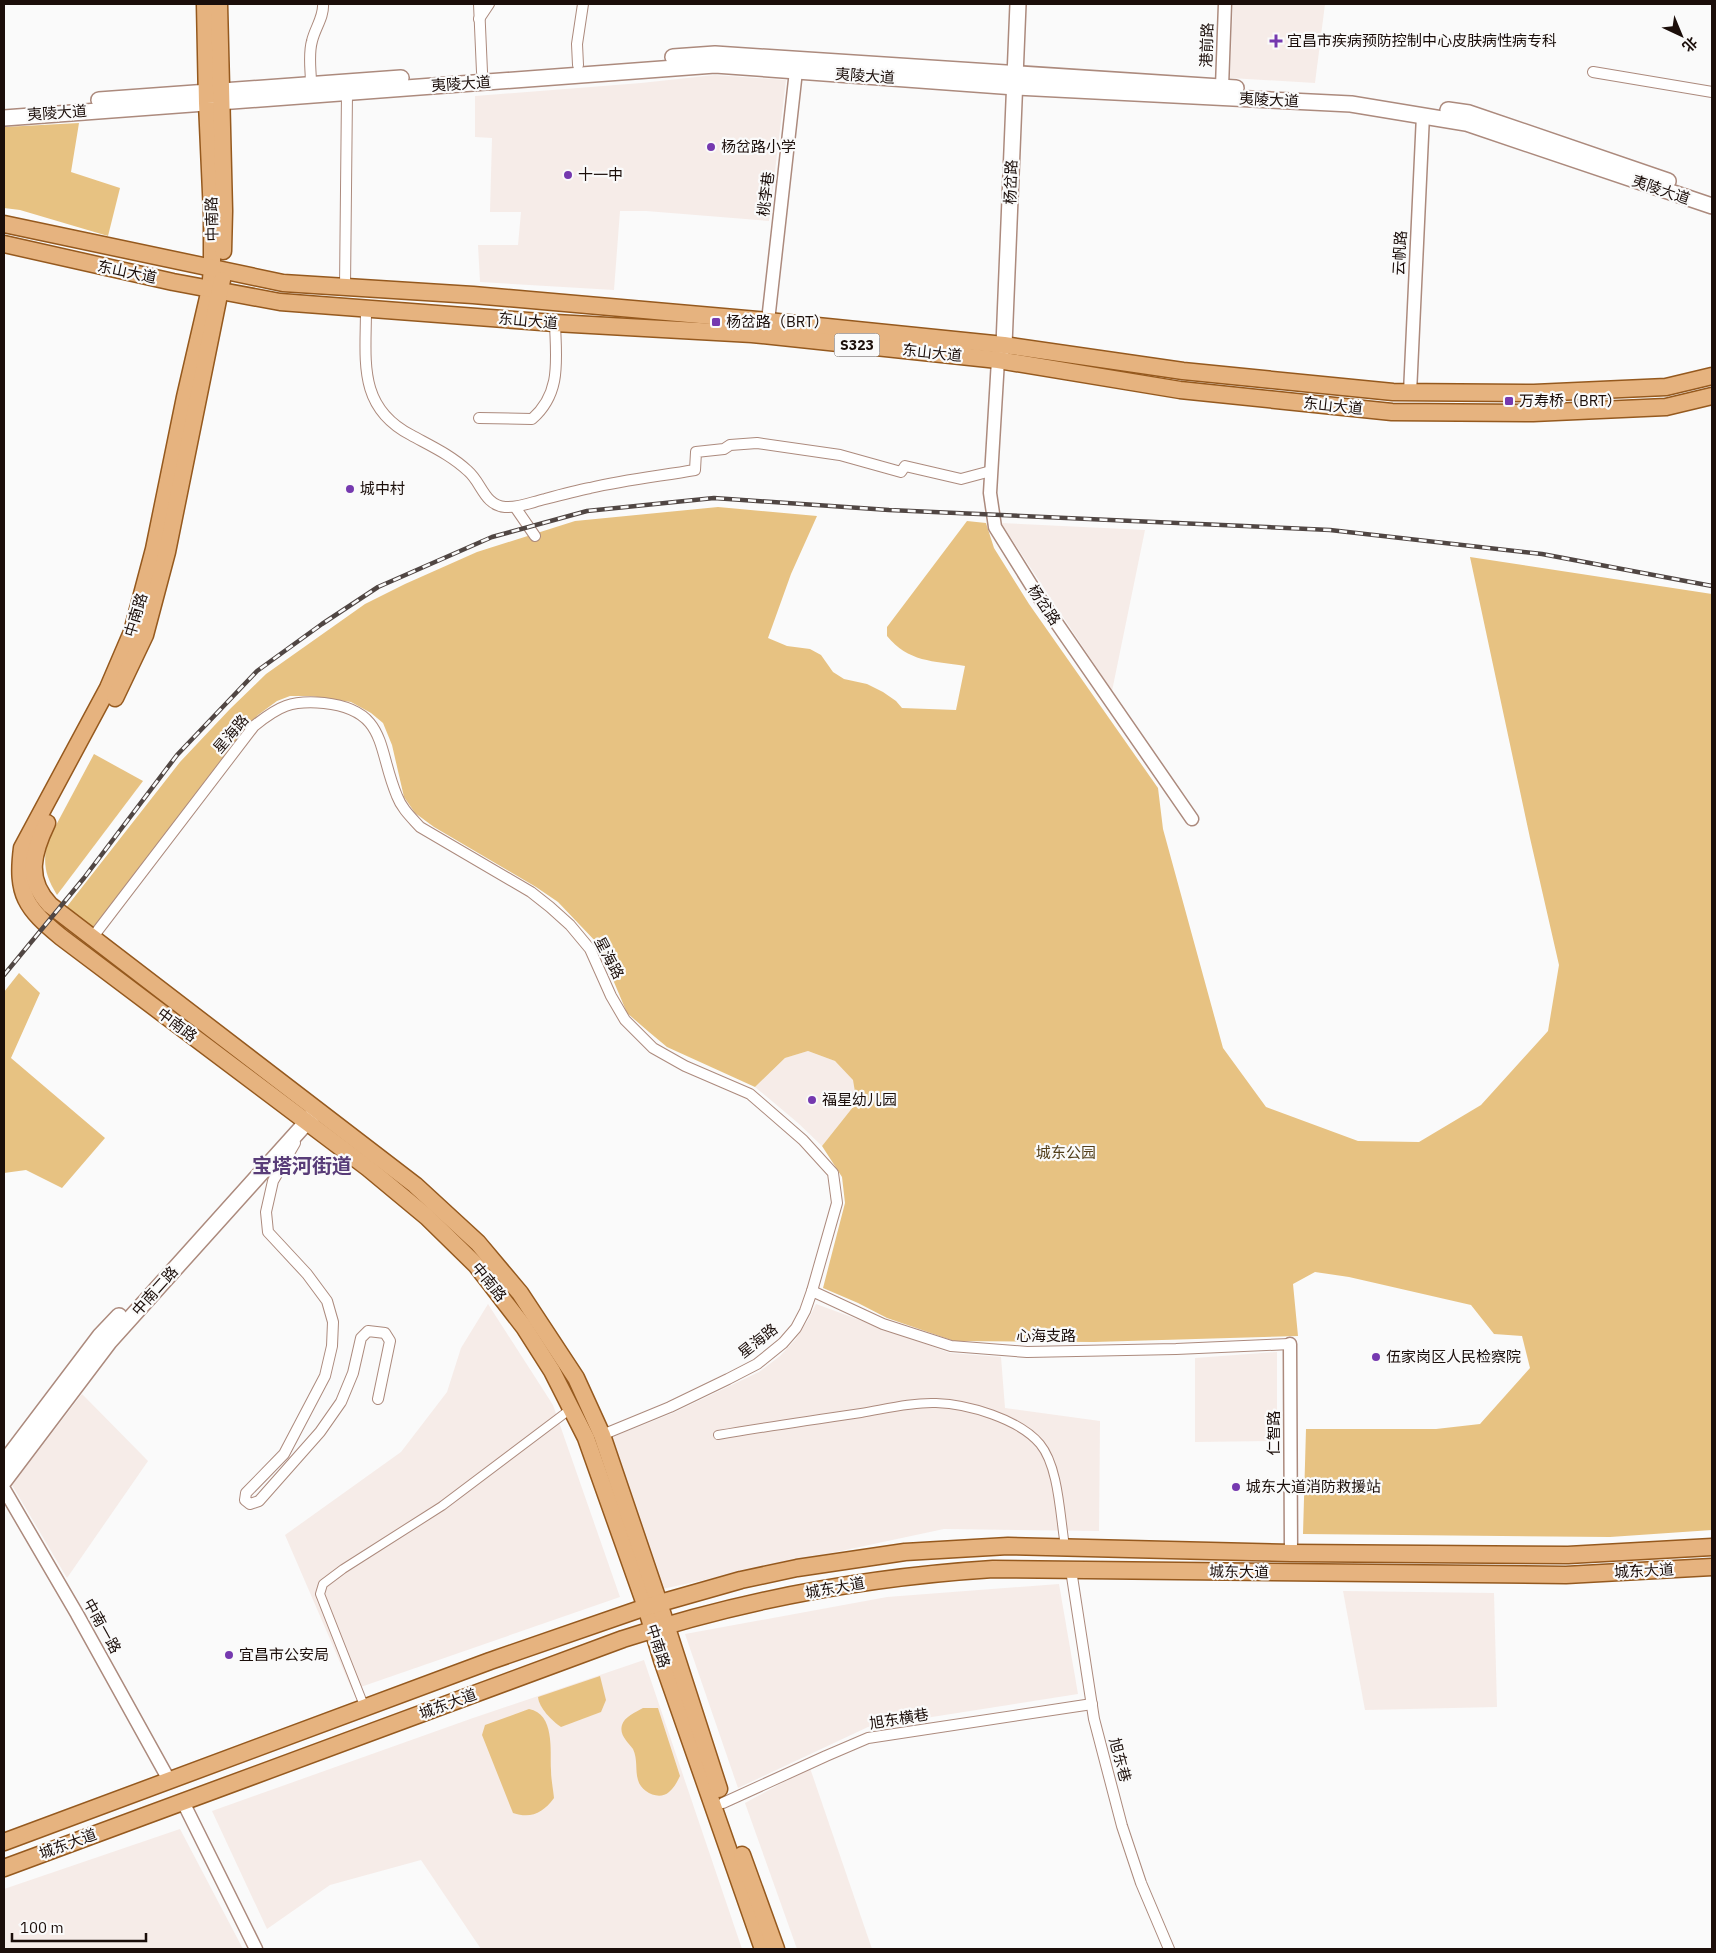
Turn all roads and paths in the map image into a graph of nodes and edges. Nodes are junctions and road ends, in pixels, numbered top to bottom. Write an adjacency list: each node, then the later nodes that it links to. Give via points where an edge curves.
1 (205, 4): 20 (main road, 中南路)
2 (219, 4): 20 (main road, 中南路)
3 (324, 4): 16 (street, via 312,40)
4 (478, 4): 10 (street)
5 (489, 4): 10 (street)
6 (583, 4): 11 (street, via 577,44)
7 (1009, 4): 15 (main road, 杨岔路)
8 (1018, 4): 15 (main road, 杨岔路)
9 (1225, 4): 17 (street, 港前路)
10 (479, 19): 13 (street)
11 (578, 65): 13 (main road, 夷陵大道); 15 (main road, 夷陵大道, via 714,54)
12 (796, 71): 15 (main road, 夷陵大道); 19 (main road, 夷陵大道, via 714,65); 32 (street, 桃李巷)
13 (482, 72): 16 (main road, 夷陵大道)
14 (1593, 72): 18 (street)
15 (1011, 80): 17 (main road, 夷陵大道); 22 (main road, 夷陵大道, via 1351,104); 34 (main road, 杨岔路)
16 (311, 84): 20 (main road, 夷陵大道)
17 (1222, 87): 24 (main road, 夷陵大道, via 1352,94 1469,113)
18 (1712, 92)
19 (347, 93): 20 (main road, 夷陵大道); 29 (street)
20 (213, 97): 21 (main road, 夷陵大道); 23 (main road, 夷陵大道); 28 (main road, 中南路, via 212,215)
21 (4, 107)
22 (1423, 115): 25 (main road, 夷陵大道, via 1466,124); 36 (street, 云帆路)
23 (4, 118)
24 (1712, 195)
25 (1712, 206)
26 (4, 224): 28 (main road, 东山大道)
27 (4, 244): 30 (main road, 东山大道 / S323)
28 (218, 270): 29 (main road, 东山大道, via 283,282); 30 (main road, 中南路)
29 (345, 287): 32 (main road, 东山大道)
30 (216, 290): 31 (main road, 东山大道 / S323, via 280,302); 43 (main road, 中南路, via 167,552 145,635 49,819 34,855 35,880 43,898); 44 (main road, 中南路, via 185,397 154,549 132,632 108,688 22,848 21,886 28,904 46,924)
31 (366, 309): 33 (main road, 东山大道 / S323); 40 (street, via 366,372 372,398 380,411 392,424 442,450 470,472 494,504)
32 (768, 321): 34 (main road, 东山大道)
33 (555, 323): 34 (main road, 东山大道 / S323); 38 (street, via 554,386 540,412 532,419)
34 (999, 349): 36 (main road, 东山大道); 37 (main road, 东山大道 / S323, via 1180,390 1392,412 1533,413 1666,407); 39 (street, 杨岔路)
35 (1712, 376): 36 (main road, 东山大道, via 1666,387 1534,393)
36 (1410, 393)
37 (1712, 396)
38 (479, 418)
39 (991, 471): 40 (street, via 961,479 905,466 901,472 840,455 756,443 696,452 695,470 592,487); 42 (street, 杨岔路, via 990,493 995,527 1038,596)
40 (515, 507): 41 (street)
41 (535, 536)
42 (1192, 819)
43 (92, 938): 44 (main road, 中南路); 45 (street, 星海路, via 254,726 285,705 301,701 347,708 367,718 378,732 398,798 406,813 420,827 531,892 550,907 590,949 625,1020 653,1048 685,1066 750,1094 803,1140 833,1173 837,1203)
44 (308, 1114): 47 (street, via 273,1181 266,1212 268,1232 307,1274 327,1302 333,1322 332,1346 324,1376 284,1454 246,1493 245,1500 250,1504 259,1501 320,1432 341,1402 353,1373 361,1338 368,1331 385,1333 390,1341); 48 (main road, 中南路, via 427,1217 476,1265 524,1327); 49 (main road, 中南路, via 414,1185 458,1224 496,1265 536,1316 576,1378); 51 (main road, 中南二路, via 100,1336); 52 (main road, 中南二路, via 109,1342)
45 (812, 1291): 46 (street, 心海支路, via 883,1324 951,1346 1026,1352); 49 (street, 星海路, via 796,1328 756,1364 670,1408)
46 (1290, 1344): 56 (street, 仁智路)
47 (378, 1399)
48 (572, 1408): 59 (main road, 中南路); 62 (street, via 442,1506 323,1584 320,1594)
49 (602, 1435): 59 (main road, 中南路)
50 (718, 1435): 54 (street, via 935,1403 981,1412 1025,1430 1041,1445 1051,1465)
51 (4, 1463)
52 (4, 1481)
53 (4, 1489): 63 (street, 中南一路)
54 (1064, 1546): 56 (main road, 城东大道); 59 (main road, 城东大道, via 905,1552 797,1568)
55 (1712, 1547): 56 (main road, 城东大道, via 1568,1555)
56 (1291, 1553)
57 (1712, 1567): 58 (main road, 城东大道, via 1566,1575)
58 (1071, 1570): 60 (main road, 城东大道, via 993,1569 869,1582 816,1590); 61 (street, 旭东巷)
59 (652, 1605): 60 (main road, 中南路); 62 (main road, 城东大道, via 490,1660)
60 (660, 1627): 64 (main road, 城东大道); 65 (main road, 中南路); 69 (main road, 中南路)
61 (1092, 1704): 65 (street, 旭东横巷, via 868,1738); 71 (street, 旭东巷, via 1122,1826 1141,1883)
62 (365, 1708): 63 (main road, 城东大道)
63 (169, 1780): 66 (main road, 城东大道)
64 (183, 1802): 67 (main road, 城东大道); 68 (street)
65 (723, 1803): 70 (main road, 中南路)
66 (4, 1842)
67 (4, 1868)
68 (256, 1949)
69 (763, 1949)
70 (776, 1949)
71 (1169, 1949)

